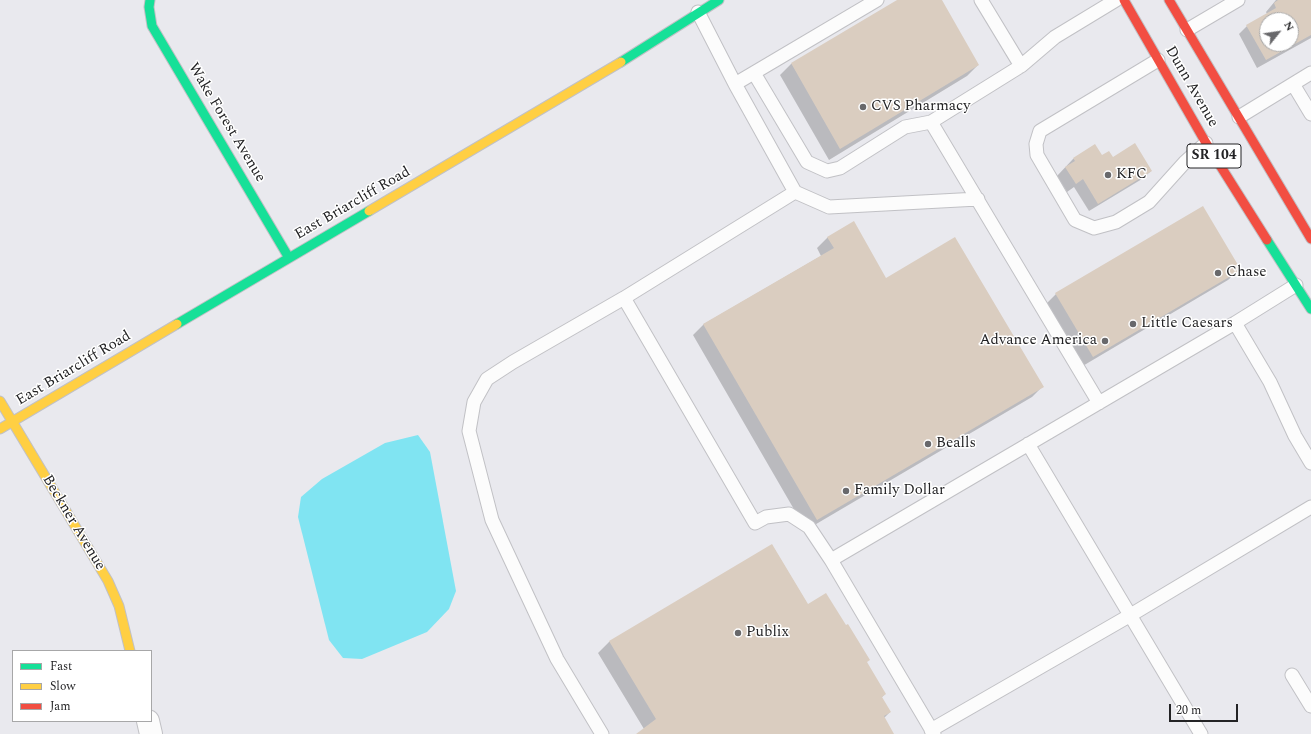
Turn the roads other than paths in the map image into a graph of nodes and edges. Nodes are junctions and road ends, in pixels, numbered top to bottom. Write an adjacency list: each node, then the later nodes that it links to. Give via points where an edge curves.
1 (150, 0): 24 (street, Wake Forest Avenue, via 152,26)
2 (719, 0): 9 (street, East Briarcliff Road)
3 (877, 0): 13 (lane)
4 (981, 0): 12 (lane)
5 (1116, 0): 12 (lane, via 1054,37)
6 (1124, 0): 11 (street, Dunn Avenue / SR 104)
7 (1170, 0): 10 (street, Dunn Avenue / SR 104)
8 (1238, 0): 10 (lane)
9 (698, 12): 15 (lane); 24 (street, East Briarcliff Road, via 595,78)
10 (1187, 30): 18 (street, Dunn Avenue / SR 104)
11 (1158, 60): 20 (street, Dunn Avenue / SR 104); 20 (lane, via 1040,131 1036,144 1037,155 1075,220 1094,228 1116,222 1149,202)
12 (1021, 66): 19 (lane)
13 (754, 73): 15 (lane); 19 (lane, via 807,162 827,171 840,168 905,127)
14 (1311, 73): 16 (lane)
15 (735, 84): 21 (lane)
16 (1293, 84): 17 (lane); 18 (lane)
17 (1311, 114)
18 (1239, 117): 23 (street, Dunn Avenue / SR 104)
19 (932, 122): 22 (lane)
20 (1206, 143): 25 (street, Dunn Avenue / SR 104)
21 (795, 192): 22 (lane, via 828,207); 26 (lane)
22 (978, 199): 30 (lane)
23 (1311, 239)
24 (289, 258): 31 (street, East Briarcliff Road)
25 (1296, 285): 27 (street, Dunn Avenue / SR 104); 28 (lane)
26 (624, 298): 36 (lane, via 755,523 766,516 789,514 809,527); 44 (lane, via 487,379 474,402 469,431 492,520 557,659)
27 (1311, 309)
28 (1235, 323): 30 (lane); 34 (lane, via 1270,382)
29 (0, 401): 31 (street, Beckner Avenue)
30 (1098, 403): 33 (lane)
31 (12, 422): 32 (street, East Briarcliff Road); 38 (street, Beckner Avenue, via 108,581 119,606)
32 (0, 429)
33 (1028, 444): 36 (lane); 37 (lane)
34 (1311, 463)
35 (1311, 507): 37 (lane)
36 (831, 560): 42 (lane)
37 (1129, 616): 42 (lane); 45 (lane)
38 (130, 650)
39 (1292, 675): 40 (lane)
40 (1311, 706)
41 (148, 722): 43 (street)
42 (932, 732)
43 (151, 734)
44 (602, 734)
45 (1201, 734)

